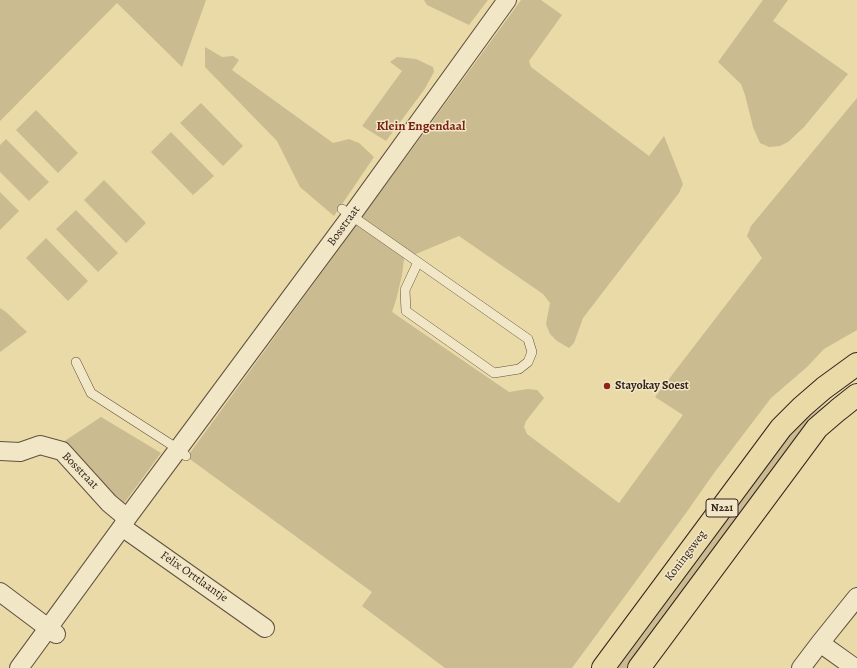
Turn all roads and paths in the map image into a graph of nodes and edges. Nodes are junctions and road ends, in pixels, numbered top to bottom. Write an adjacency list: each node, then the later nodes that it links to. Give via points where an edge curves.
1 (507, 0): 2 (street, Bosstraat)
2 (346, 213): 3 (lane); 8 (street, Bosstraat)
3 (418, 262): 3 (lane, via 528,339 532,352 528,362 519,369 494,373 406,311 405,290)
4 (76, 362): 8 (lane, via 91,393)
5 (857, 364): 16 (main road, Koningsweg / N221, via 824,388 781,428)
6 (857, 395): 17 (main road, N221, via 817,428)
7 (0, 451): 9 (street, Bosstraat, via 20,452 40,445 62,451)
8 (182, 453): 9 (street, Bosstraat)
9 (125, 522): 12 (street, Felix Orttlaantje); 13 (street, Bosstraat)
10 (0, 592): 13 (street)
11 (857, 597): 14 (street)
12 (265, 628)
13 (52, 631): 15 (street, Bosstraat)
14 (820, 643): 18 (street); 19 (street)
15 (19, 668)
16 (603, 668)
17 (639, 668)
18 (801, 668)
19 (855, 668)

